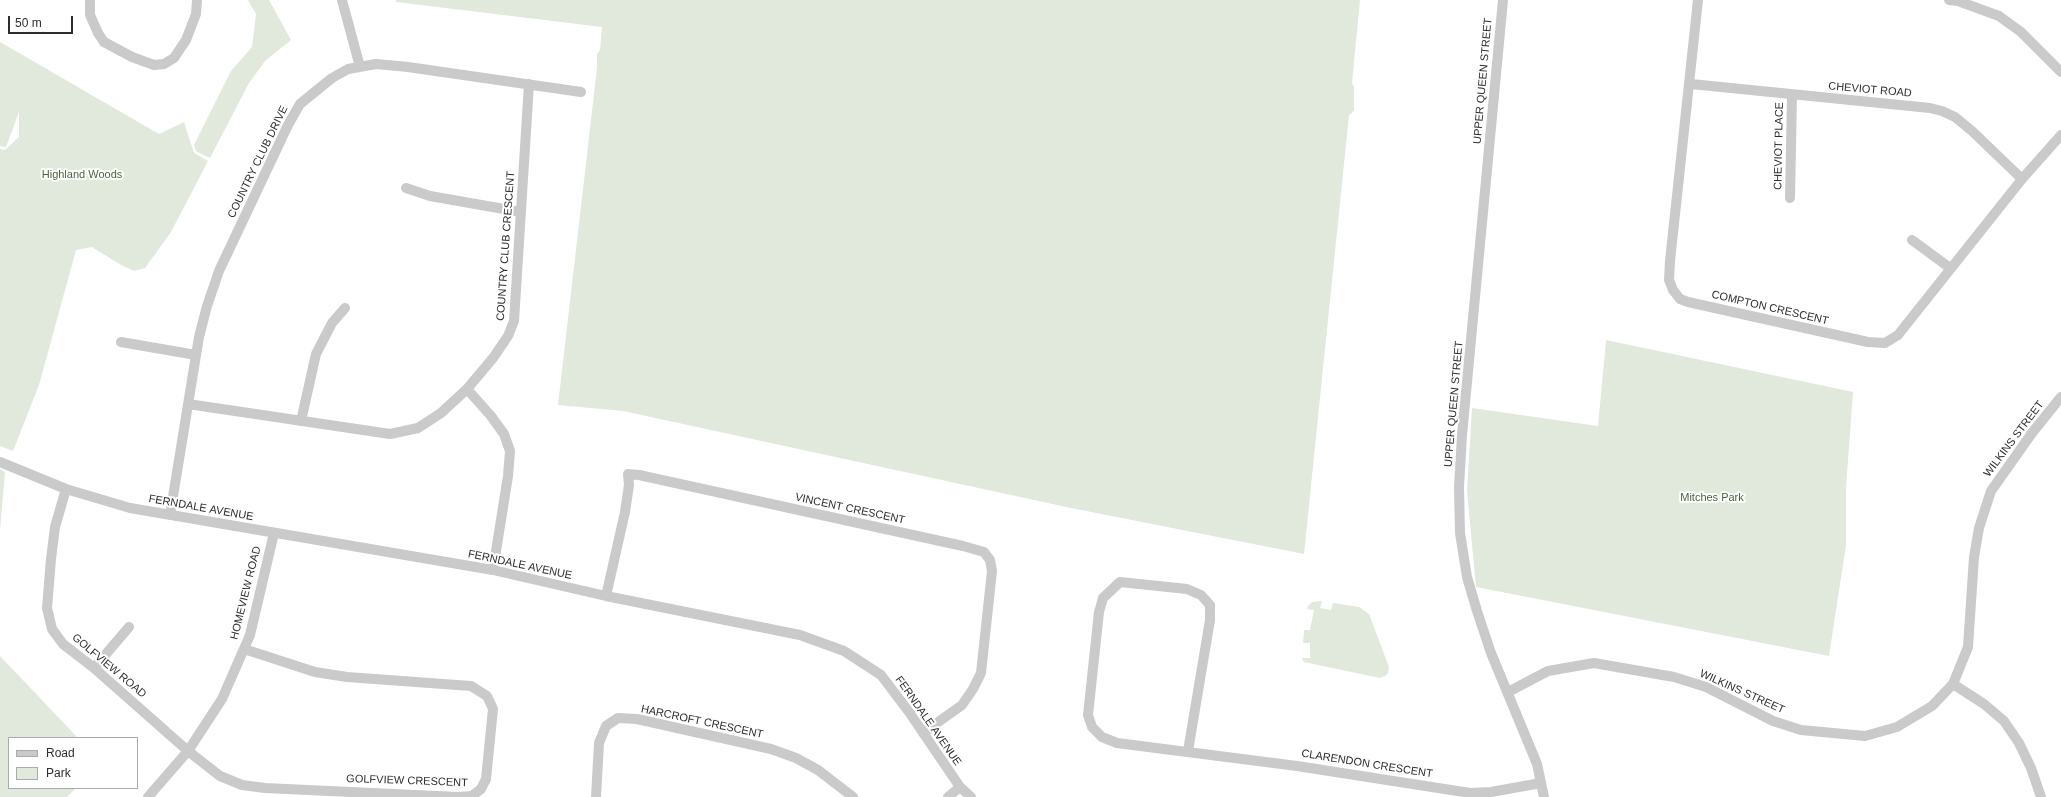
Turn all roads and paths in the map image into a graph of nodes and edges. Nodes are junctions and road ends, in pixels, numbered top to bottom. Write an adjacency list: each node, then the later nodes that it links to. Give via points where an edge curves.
1 (90, 0): 2 (street, via 90,15 104,42 154,66 174,58 186,40 196,14)
2 (197, 0)
3 (342, 0): 7 (street)
4 (1503, 0): 37 (street, UPPER QUEEN STREET, via 1459,487 1460,533 1467,577 1490,652)
5 (1698, 0): 10 (street, COMPTON CRESCENT)
6 (1949, 0): 8 (street, via 1999,16 2021,32)
7 (360, 67): 9 (street, COUNTRY CLUB DRIVE, via 376,64 408,66); 22 (street, COUNTRY CLUB DRIVE, via 348,70 319,87 300,104 288,125 219,270 207,306)
8 (2061, 72)
9 (529, 84): 11 (street, COUNTRY CLUB DRIVE); 17 (street, COUNTRY CLUB CRESCENT)
10 (1691, 84): 12 (street, CHEVIOT ROAD); 19 (street, COMPTON CRESCENT, via 1670,261 1670,280 1673,290 1680,299 1860,340 1885,343 1898,335)
11 (581, 92)
12 (1792, 95): 14 (street, CHEVIOT ROAD, via 1942,110 1972,131); 16 (street, CHEVIOT PLACE)
13 (2061, 135): 14 (street, COMPTON CRESCENT)
14 (2022, 179): 19 (street, COMPTON CRESCENT)
15 (406, 188): 17 (street, via 430,196)
16 (1790, 198)
17 (521, 212): 23 (street, COUNTRY CLUB CRESCENT, via 514,321 501,347)
18 (1912, 240): 19 (street)
19 (1950, 268)
20 (345, 308): 26 (street, via 332,323 316,354)
21 (121, 342): 22 (street)
22 (196, 355): 25 (street, COUNTRY CLUB DRIVE)
23 (467, 389): 26 (street, COUNTRY CLUB CRESCENT, via 441,413 418,428 390,434); 31 (street, via 492,416 504,434 510,451)
24 (2061, 397): 36 (street, WILKINS STREET, via 1991,491 1979,528 1974,557 1968,647)
25 (188, 404): 26 (street, COUNTRY CLUB CRESCENT); 29 (street, COUNTRY CLUB DRIVE)
26 (301, 421)
27 (0, 462): 28 (street, FERNDALE AVENUE)
28 (66, 489): 29 (street, FERNDALE AVENUE, via 130,508); 35 (street, GOLFVIEW ROAD, via 55,527 47,608 52,629 63,644)
29 (170, 515): 30 (street, FERNDALE AVENUE)
30 (274, 533): 31 (street, FERNDALE AVENUE); 34 (street, HOMEVIEW ROAD, via 250,635)
31 (493, 570): 32 (street, FERNDALE AVENUE)
32 (606, 596): 38 (street, FERNDALE AVENUE, via 800,635 844,651 881,675); 38 (street, VINCENT CRESCENT, via 625,512 628,474 984,552 990,560 992,571 981,673 974,689 962,705)
33 (129, 627): 35 (street)
34 (244, 649): 39 (street, HOMEVIEW ROAD, via 222,699); 39 (street, GOLFVIEW CRESCENT, via 315,672 347,677 471,686 487,696 493,709 486,779 481,789 472,796 458,796 242,785 220,776)
35 (94, 668): 39 (street, GOLFVIEW ROAD)
36 (1953, 684): 37 (street, WILKINS STREET, via 1932,706 1897,727 1865,736 1802,730 1773,720 1706,687 1674,677 1594,663 1548,671); 49 (street, via 1984,704 2004,721 2019,743)
37 (1508, 692): 41 (street, UPPER QUEEN STREET, via 1537,764)
38 (923, 733): 42 (street, FERNDALE AVENUE)
39 (188, 751): 43 (street, HOMEVIEW ROAD)
40 (1188, 751): 40 (street, CLARENDON CRESCENT, via 1210,620 1210,605 1201,595 1187,589 1120,582 1103,598 1099,612 1088,715 1092,727 1102,737 1117,743); 41 (street, CLARENDON CRESCENT, via 1470,793)
41 (1541, 783): 48 (street, UPPER QUEEN STREET)
42 (960, 787): 46 (street); 47 (street, FERNDALE AVENUE)
43 (148, 797)
44 (596, 797): 45 (street, HARCROFT CRESCENT, via 598,743 606,726 618,718 637,719 784,754 818,770)
45 (853, 797)
46 (948, 797)
47 (971, 797)
48 (1544, 797)
49 (2041, 797)

